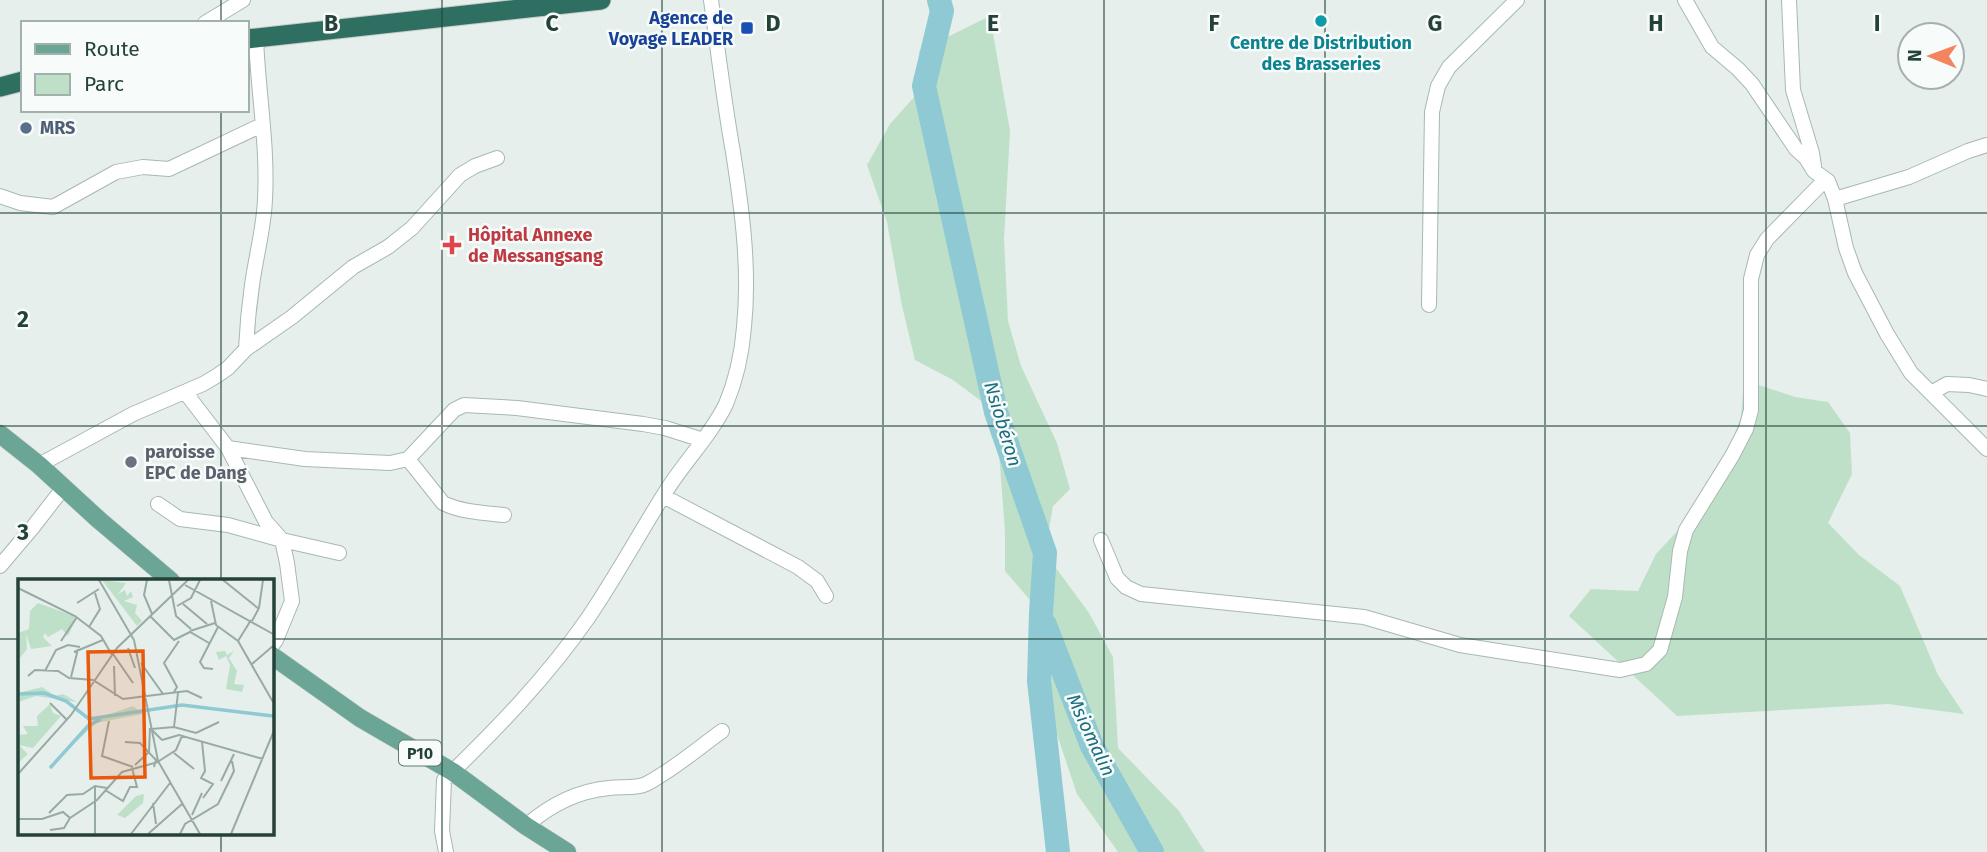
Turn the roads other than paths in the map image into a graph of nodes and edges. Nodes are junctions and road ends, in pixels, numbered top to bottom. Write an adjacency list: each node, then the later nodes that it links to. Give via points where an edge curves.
1 (243, 0): 7 (street)
2 (601, 0): 8 (highway)
3 (711, 0): 24 (street, via 740,197 746,293 736,375 725,405)
4 (1517, 0): 18 (street, via 1449,67 1438,86 1432,124)
5 (1685, 0): 14 (street, via 1712,47 1752,84)
6 (1789, 0): 14 (street, via 1793,90)
7 (208, 21)
8 (251, 38): 11 (street)
9 (21, 82): 10 (highway)
10 (0, 87)
11 (262, 125): 16 (street, via 169,169 116,172 53,207); 19 (street, via 265,201)
12 (1987, 145): 17 (street, via 1909,177)
13 (497, 158): 19 (street, via 460,175 412,228)
14 (1814, 171): 15 (street)
15 (1828, 181): 17 (street); 34 (street, via 1767,239 1757,255 1751,279 1751,410 1746,429 1686,530 1660,650 1646,664 1620,670 1460,645 1364,617 1141,594 1117,578)
16 (0, 196)
17 (1835, 199): 22 (street, via 1855,273 1900,357)
18 (1429, 305)
19 (246, 349): 21 (street, via 228,368)
20 (1987, 388): 22 (street, via 1947,384)
21 (185, 392): 25 (street); 28 (street, via 133,414)
22 (1931, 393): 26 (street)
23 (0, 434): 28 (main road)
24 (702, 440): 27 (street, via 665,428 464,405); 30 (street)
25 (228, 448): 27 (street, via 305,459 390,464); 33 (street, via 266,522)
26 (1987, 449)
27 (408, 459): 32 (street, via 450,507)
28 (40, 465): 29 (main road)
29 (64, 487): 36 (street); 37 (main road)
30 (663, 496): 38 (street, via 798,567 817,581); 42 (street, via 588,618 553,664)
31 (158, 504): 33 (street, via 180,519 228,525)
32 (504, 515)
33 (282, 540): 35 (street); 39 (street, via 292,601)
34 (1101, 541)
35 (339, 553)
36 (0, 566)
37 (169, 579)
38 (826, 596)
39 (273, 644)
40 (273, 656): 42 (main road, P10, via 360,718)
41 (722, 731): 43 (street, via 644,785 575,795)
42 (453, 772): 43 (main road, P10); 44 (street, via 443,788)
43 (526, 825): 45 (main road, P10)
44 (446, 852)
45 (567, 852)

